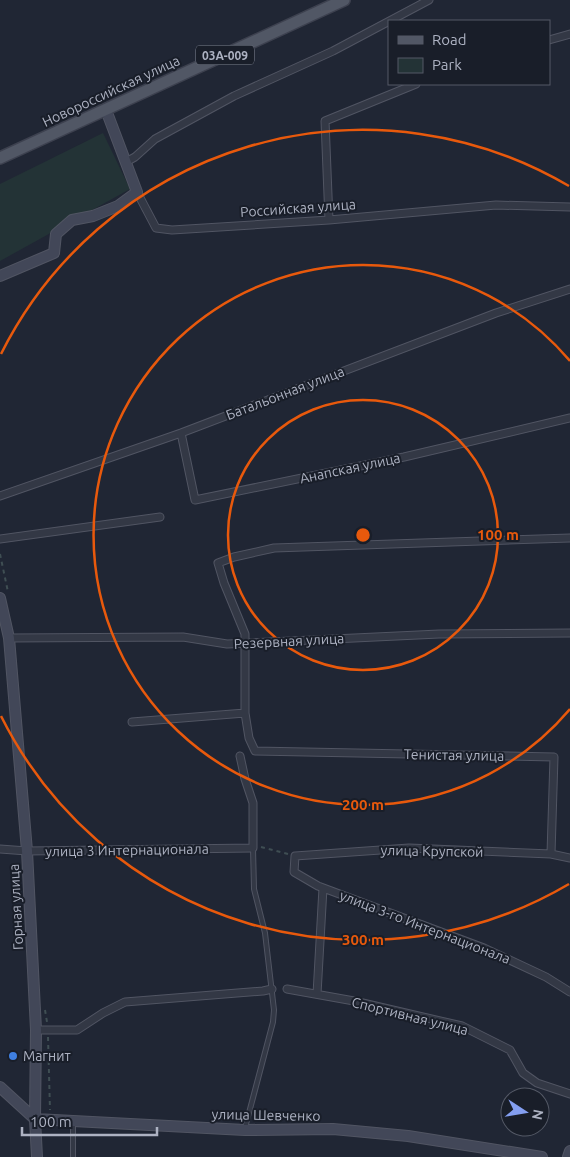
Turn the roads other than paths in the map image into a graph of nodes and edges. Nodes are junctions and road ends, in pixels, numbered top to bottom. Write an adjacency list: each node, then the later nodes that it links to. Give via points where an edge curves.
1 (344, 0): 8 (main road, Новороссийская улица / 03А-009)
2 (429, 0): 3 (street)
3 (391, 20)
4 (388, 22): 10 (street, via 234,96 154,139)
5 (570, 34): 6 (street)
6 (550, 40)
7 (414, 85): 13 (street, via 325,121)
8 (106, 110): 9 (main road, Новороссийская улица / 03А-009); 10 (main road, Российская улица)
9 (0, 158)
10 (126, 162): 11 (main road, Российская улица)
11 (137, 192): 13 (street, Российская улица, via 156,228 172,230); 14 (main road, via 118,206 72,220 56,234 54,253)
12 (570, 207): 13 (street, Российская улица, via 496,205)
13 (329, 220)
14 (0, 276)
15 (570, 289): 17 (street, Батальонная улица, via 468,324)
16 (570, 418): 17 (street, Анапская улица, via 404,457 195,500)
17 (182, 434): 18 (street, Батальонная улица)
18 (0, 496)
19 (160, 517): 21 (street)
20 (570, 538): 26 (street, via 274,548 234,557 218,563 245,634)
21 (0, 539)
22 (0, 598): 23 (main road, Горная улица)
23 (2, 624): 25 (main road, Горная улица)
24 (570, 633): 26 (street, Резервная улица, via 439,634)
25 (9, 638): 26 (street, Резервная улица, via 183,637 227,644); 32 (main road, Горная улица)
26 (245, 642): 27 (street)
27 (245, 713): 28 (street); 33 (street, Тенистая улица, via 255,751 554,757)
28 (132, 722)
29 (240, 756): 30 (street, via 253,803)
30 (253, 847): 32 (street, улица 3 Интернационала); 37 (lane, via 254,889)
31 (0, 848): 32 (street, улица 3 Интернационала)
32 (26, 851): 41 (main road, Горная улица)
33 (551, 854): 34 (street, улица Крупской, via 409,848); 35 (street, улица Крупской)
34 (295, 856): 36 (street, улица 3-го Интернационала, via 294,872)
35 (570, 858)
36 (323, 888): 39 (street, улица 3-го Интернационала, via 484,948); 40 (street)
37 (272, 989): 41 (street, via 125,1002 77,1030); 46 (lane, via 273,1022)
38 (288, 989): 40 (street, Спортивная улица)
39 (570, 992)
40 (316, 994): 43 (street, Спортивная улица, via 462,1026 510,1050 522,1073 537,1083)
41 (36, 1030): 44 (main road, Горная улица)
42 (0, 1087): 44 (main road)
43 (570, 1094)
44 (35, 1119): 45 (main road, улица Шевченко); 48 (main road, Горная улица)
45 (73, 1120): 46 (main road, улица Шевченко); 49 (lane)
46 (245, 1130): 50 (main road, улица Шевченко, via 333,1129 408,1136)
47 (570, 1151): 51 (main road)
48 (37, 1157)
49 (73, 1157)
50 (542, 1157)
51 (568, 1157)

